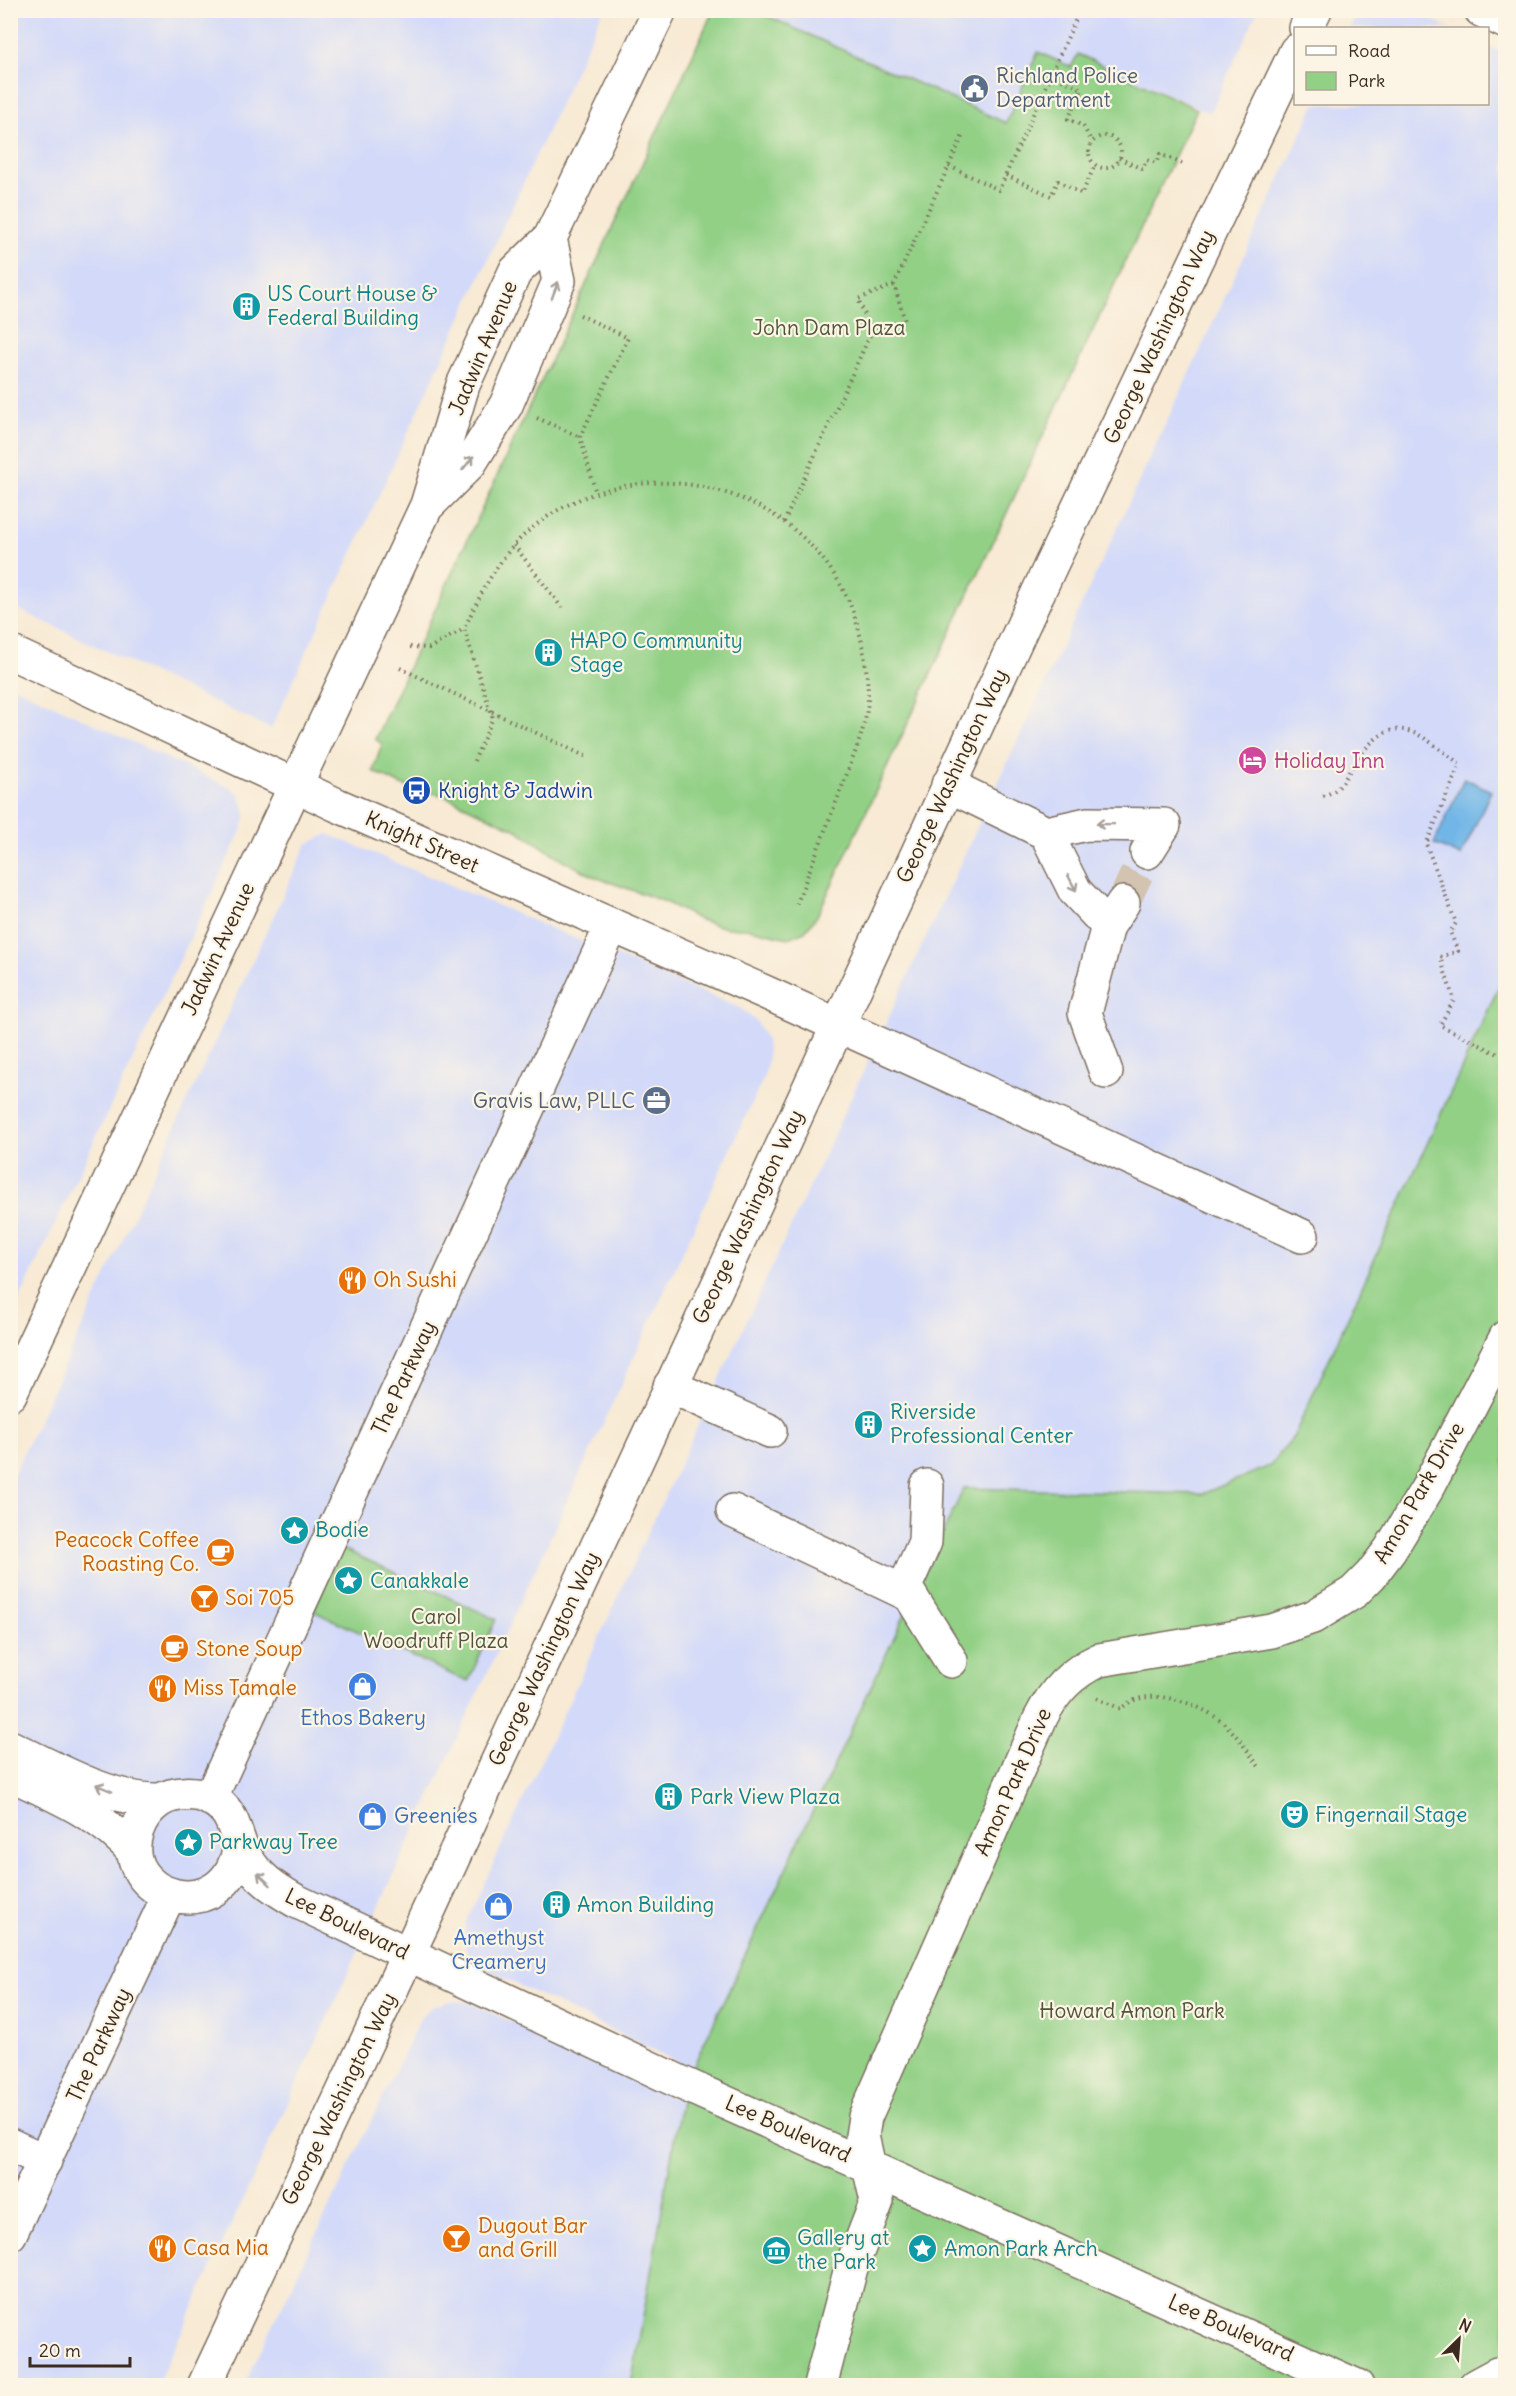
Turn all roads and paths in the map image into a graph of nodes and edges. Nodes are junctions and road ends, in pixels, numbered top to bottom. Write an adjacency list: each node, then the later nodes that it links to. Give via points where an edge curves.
1 (660, 10): 16 (main road, Jadwin Avenue)
2 (1080, 10): 8 (path)
3 (1315, 10): 6 (main road)
4 (1481, 10): 5 (main road)
5 (1506, 22)
6 (1306, 27)
7 (1294, 55): 34 (main road, George Washington Way)
8 (1051, 75): 10 (path, via 1082,89 1068,119 1083,126); 15 (path)
9 (963, 135): 14 (path)
10 (1092, 142): 11 (path, via 1106,136 1115,139 1120,148); 13 (path, via 1089,151)
11 (1119, 158): 12 (path, via 1142,170 1146,160 1156,163 1160,154); 13 (path, via 1109,167)
12 (1183, 164)
13 (1095, 165): 15 (path, via 1082,194 1058,181 1051,196)
14 (949, 166): 15 (path, via 999,190); 17 (path)
15 (1006, 175)
16 (550, 238): 20 (main road, Jadwin Avenue, one-way to 16, via 559,281); 23 (main road, Jadwin Avenue, via 515,272 467,374)
17 (894, 285): 19 (path, via 905,321); 19 (path, via 858,299)
18 (579, 314): 21 (path, via 628,339)
19 (872, 332): 24 (path)
20 (506, 405): 21 (path); 23 (main road, Jadwin Avenue, one-way to 20, via 470,463)
21 (580, 437): 22 (path)
22 (596, 493): 24 (path, via 660,482 686,483 743,498); 25 (path, via 554,513)
23 (427, 505): 35 (main road, Jadwin Avenue)
24 (784, 522): 39 (path, via 822,558 838,580 861,638 868,694 858,745)
25 (514, 545): 26 (path); 27 (path, via 485,584)
26 (562, 608)
27 (464, 628): 28 (path, via 429,648); 31 (path)
28 (410, 647)
29 (10, 652): 35 (main road, Knight Street)
30 (400, 668): 31 (path)
31 (491, 712): 32 (path); 33 (path, via 493,718)
32 (587, 757)
33 (474, 761)
34 (948, 785): 37 (main road); 41 (main road, George Washington Way)
35 (294, 786): 40 (main road, Knight Street); 47 (main road, Jadwin Avenue)
36 (1323, 796): 42 (path, via 1338,790 1371,742 1391,729 1412,730 1460,764 1426,844 1456,923 1450,932 1458,951 1440,957 1454,1000 1440,1025)
37 (1046, 833): 38 (main road, one-way to 37, via 1087,824); 43 (main road, one-way to 43, via 1076,891 1116,914 1085,1013)
38 (1156, 838)
39 (796, 906)
40 (612, 925): 41 (main road, Knight Street); 57 (main road, The Parkway)
41 (837, 1025): 44 (main road, Knight Street); 46 (main road, George Washington Way)
42 (1506, 1058)
43 (1107, 1072)
44 (1302, 1236)
45 (1506, 1337): 53 (main road, Amon Park Drive, via 1427,1489 1390,1550 1354,1592 1293,1625 1099,1660)
46 (670, 1386): 48 (main road); 62 (main road, George Washington Way)
47 (10, 1394)
48 (770, 1431)
49 (927, 1486): 51 (main road, via 925,1542)
50 (733, 1511): 51 (main road)
51 (903, 1591): 52 (main road, via 910,1595)
52 (951, 1661)
53 (1064, 1683): 55 (path, via 1121,1709 1127,1702 1152,1697 1182,1702 1206,1712 1229,1729); 65 (main road, Amon Park Drive, via 1036,1727 865,2117 862,2131)
54 (10, 1747): 58 (main road, one-way to 54, via 117,1794)
55 (1260, 1768)
56 (10, 1774): 60 (main road, via 99,1821)
57 (210, 1798): 58 (main road, via 176,1794); 59 (main road, Lee Boulevard, via 231,1817)
58 (160, 1800): 60 (main road, via 140,1822)
59 (240, 1844): 61 (main road, via 230,1876 218,1888 202,1896); 62 (main road, Lee Boulevard, one-way to 59, via 279,1892 253,1869)
60 (135, 1852): 61 (main road, via 146,1878)
61 (169, 1895): 64 (main road, The Parkway)
62 (408, 1955): 65 (main road, Lee Boulevard, via 684,2084); 68 (main road, George Washington Way)
63 (10, 2145): 64 (main road)
64 (45, 2161): 66 (main road, The Parkway)
65 (870, 2165): 69 (main road, Amon Park Drive, via 877,2205 851,2268); 70 (main road, Lee Boulevard)
66 (10, 2234)
67 (1506, 2374): 71 (main road, via 1497,2374)
68 (204, 2385)
69 (820, 2385)
70 (1357, 2385)
71 (1475, 2385)

